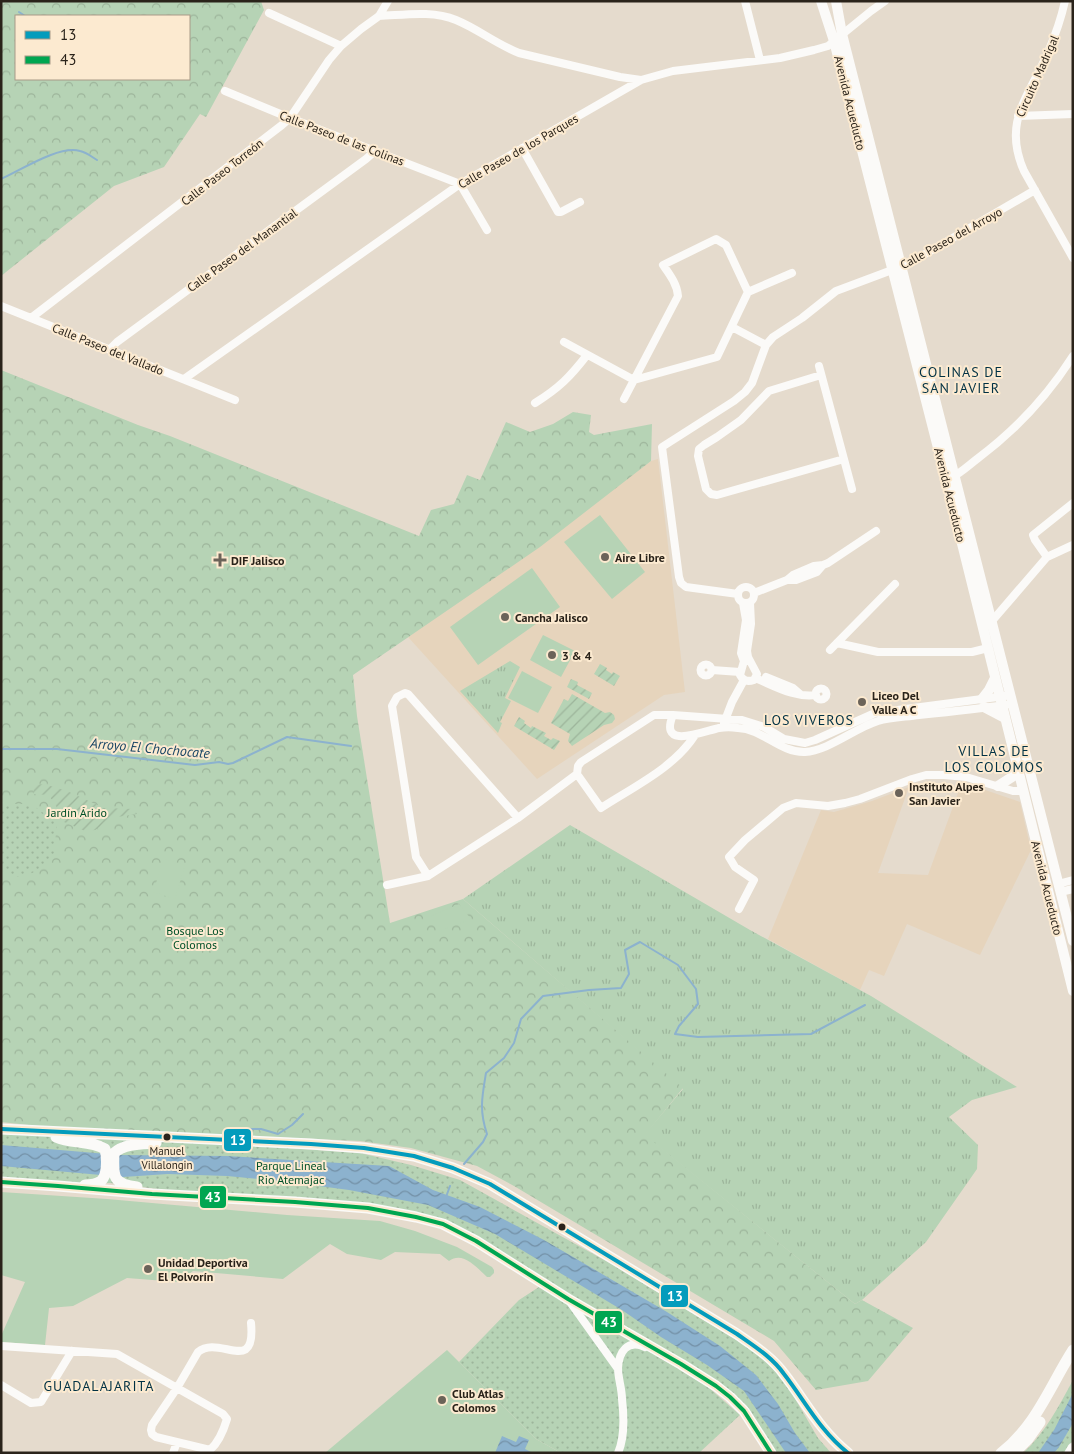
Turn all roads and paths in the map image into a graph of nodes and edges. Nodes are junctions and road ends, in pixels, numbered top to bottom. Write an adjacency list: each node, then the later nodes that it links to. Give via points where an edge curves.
1 (388, 1): 8 (street, Calle Paseo Torreón)
2 (745, 1): 11 (street)
3 (821, 1): 9 (main road, Avenida Acueducto)
4 (836, 1): 9 (main road, Avenida Acueducto)
5 (886, 1): 9 (street, Calle Paseo de los Parques)
6 (1065, 1): 15 (street, Circuito Madrigal, via 1048,53)
7 (269, 13): 10 (street)
8 (379, 16): 10 (street, Calle Paseo Torreón); 12 (street, via 440,16 456,20 519,53)
9 (838, 38): 11 (street, Calle Paseo de los Parques, via 828,46 807,52); 24 (main road, Avenida Acueducto)
10 (341, 46): 16 (street, Calle Paseo Torreón)
11 (760, 60): 12 (street, Calle Paseo de los Parques, via 673,71)
12 (641, 80): 17 (street, Calle Paseo de los Parques)
13 (225, 91): 16 (street, Calle Paseo de las Colinas)
14 (1073, 114): 15 (street)
15 (1018, 116): 20 (street, Circuito Madrigal, via 1018,157)
16 (290, 118): 18 (street, Calle Paseo de las Colinas); 28 (street, Calle Paseo Torreón)
17 (522, 148): 19 (street, Calle Paseo de los Parques); 21 (street, via 558,212)
18 (375, 151): 19 (street, Calle Paseo de las Colinas); 32 (street, Calle Paseo del Manantial)
19 (460, 184): 22 (street); 37 (street, Calle Paseo de los Parques)
20 (1035, 190): 23 (street, Circuito Madrigal); 24 (street, Calle Paseo del Arroyo)
21 (580, 202)
22 (487, 230)
23 (1073, 258)
24 (897, 268): 31 (street, Calle Paseo del Arroyo, via 836,291); 45 (main road, Avenida Acueducto)
25 (792, 274): 26 (street)
26 (748, 292): 29 (street); 38 (street, via 726,245 716,239 664,265 678,296)
27 (1, 306): 28 (street, Calle Paseo del Vallado)
28 (31, 318): 32 (street, Calle Paseo del Vallado)
29 (732, 327): 31 (street); 38 (street, via 717,357)
30 (564, 342): 33 (street)
31 (766, 345): 39 (street, Calle Paseo del Arroyo)
32 (110, 349): 37 (street, Calle Paseo del Vallado)
33 (587, 355): 38 (street); 43 (street, via 572,375)
34 (1073, 356): 45 (street, via 1046,394 1012,431)
35 (818, 366): 36 (street)
36 (821, 375): 40 (street, via 769,391); 44 (street)
37 (184, 379): 42 (street, Calle Paseo del Vallado)
38 (634, 380): 41 (street)
39 (749, 386): 40 (street); 53 (street, Calle Paseo del Arroyo, via 734,401 662,447 680,583 686,587)
40 (763, 397): 44 (street, via 741,420 699,449 706,489 711,494)
41 (624, 399)
42 (235, 400)
43 (535, 403)
44 (844, 459): 46 (street)
45 (950, 478): 55 (main road, Avenida Acueducto); 57 (main road, Avenida Acueducto)
46 (852, 490)
47 (1073, 503): 50 (street, via 1033,535)
48 (876, 530): 52 (street, via 822,565 817,572)
49 (1073, 545): 50 (street)
50 (1047, 557): 55 (street)
51 (894, 584): 58 (street)
52 (754, 593): 53 (street, via 746,587); 54 (street, via 753,600)
53 (738, 594): 54 (street, via 740,601)
54 (746, 603): 62 (street, via 752,624 747,650); 63 (street, via 742,653)
55 (992, 621): 56 (main road, Avenida Acueducto)
56 (995, 633): 57 (main road); 66 (main road, Avenida Acueducto)
57 (984, 635): 59 (main road, Avenida Acueducto)
58 (837, 643): 59 (street, via 878,652 972,652); 60 (street)
59 (988, 648): 64 (main road, Avenida Acueducto)
60 (830, 650)
61 (712, 670): 63 (street)
62 (756, 676): 63 (street); 65 (street, via 794,688 800,694)
63 (744, 678): 73 (street)
64 (995, 678): 67 (main road, Avenida Acueducto); 68 (main road)
65 (816, 696)
66 (1012, 699): 67 (street); 86 (main road, Avenida Acueducto)
67 (1001, 701): 68 (street); 72 (main road, Avenida Acueducto)
68 (983, 703): 69 (street); 71 (street); 72 (main road)
69 (906, 708): 71 (street); 75 (street, via 875,713)
70 (672, 715): 73 (street); 76 (street, via 670,729 673,734 680,737); 79 (street, via 654,715 582,762 578,766)
71 (907, 717): 77 (street, via 878,721)
72 (1005, 718): 78 (main road, Avenida Acueducto)
73 (727, 719): 74 (street); 75 (street, via 756,723 796,742 805,743)
74 (725, 728): 76 (street); 77 (street, via 752,730 794,751 817,750)
75 (832, 733): 77 (street)
76 (695, 735): 79 (street, via 662,770 601,808)
77 (836, 740)
78 (1017, 768): 80 (main road, via 1012,777); 81 (main road, Avenida Acueducto)
79 (578, 774): 82 (street)
80 (998, 786): 81 (street); 88 (street, via 966,777 926,776 845,804 796,803 783,808 729,857 735,867 754,880)
81 (1023, 791): 90 (main road, Avenida Acueducto)
82 (518, 818): 83 (street); 83 (street, via 408,694 397,696 392,706 416,857)
83 (428, 876): 85 (street)
84 (1073, 880): 86 (street)
85 (387, 885)
86 (1059, 888): 87 (street); 89 (main road, Avenida Acueducto)
87 (1073, 889)
88 (739, 909)
89 (1073, 942)
90 (1073, 990)
91 (1, 1130): 92 (main road)
92 (46, 1132): 93 (main road); 95 (main road, via 63,1140 105,1149 106,1169 101,1181 87,1186)
93 (178, 1138): 96 (main road, via 118,1149 114,1153 114,1176 125,1185); 109 (main road, via 364,1148 414,1156 453,1168 490,1184 737,1334 772,1360)
94 (1, 1182): 95 (main road)
95 (58, 1186): 96 (main road)
96 (193, 1197): 97 (main road, via 368,1208 443,1224 476,1241)
97 (568, 1300): 103 (main road); 105 (street)
98 (250, 1323): 107 (street, via 252,1334 247,1349 242,1352 215,1348 201,1350)
99 (1, 1346): 101 (street)
100 (1073, 1350): 106 (main road)
101 (72, 1351): 107 (street, via 117,1354); 108 (street, via 41,1402 31,1403)
102 (1073, 1358): 106 (main road)
103 (681, 1364): 105 (street, via 633,1344 623,1351); 114 (main road, via 730,1397 744,1411)
104 (1073, 1364): 118 (main road, via 1038,1425)
105 (618, 1369): 113 (street, via 623,1419)
106 (1059, 1375): 117 (main road, via 1029,1426)
107 (178, 1388): 110 (street, via 151,1430 156,1437); 110 (street, via 224,1414 227,1419 210,1450)
108 (3, 1389)
109 (798, 1394): 115 (main road, via 820,1435); 116 (main road, via 825,1432)
110 (177, 1442): 112 (street)
111 (1073, 1448): 119 (main road)
112 (173, 1453)
113 (618, 1453)
114 (771, 1453)
115 (837, 1453)
116 (848, 1453)
117 (1001, 1453)
118 (1014, 1453)
119 (1070, 1453)

